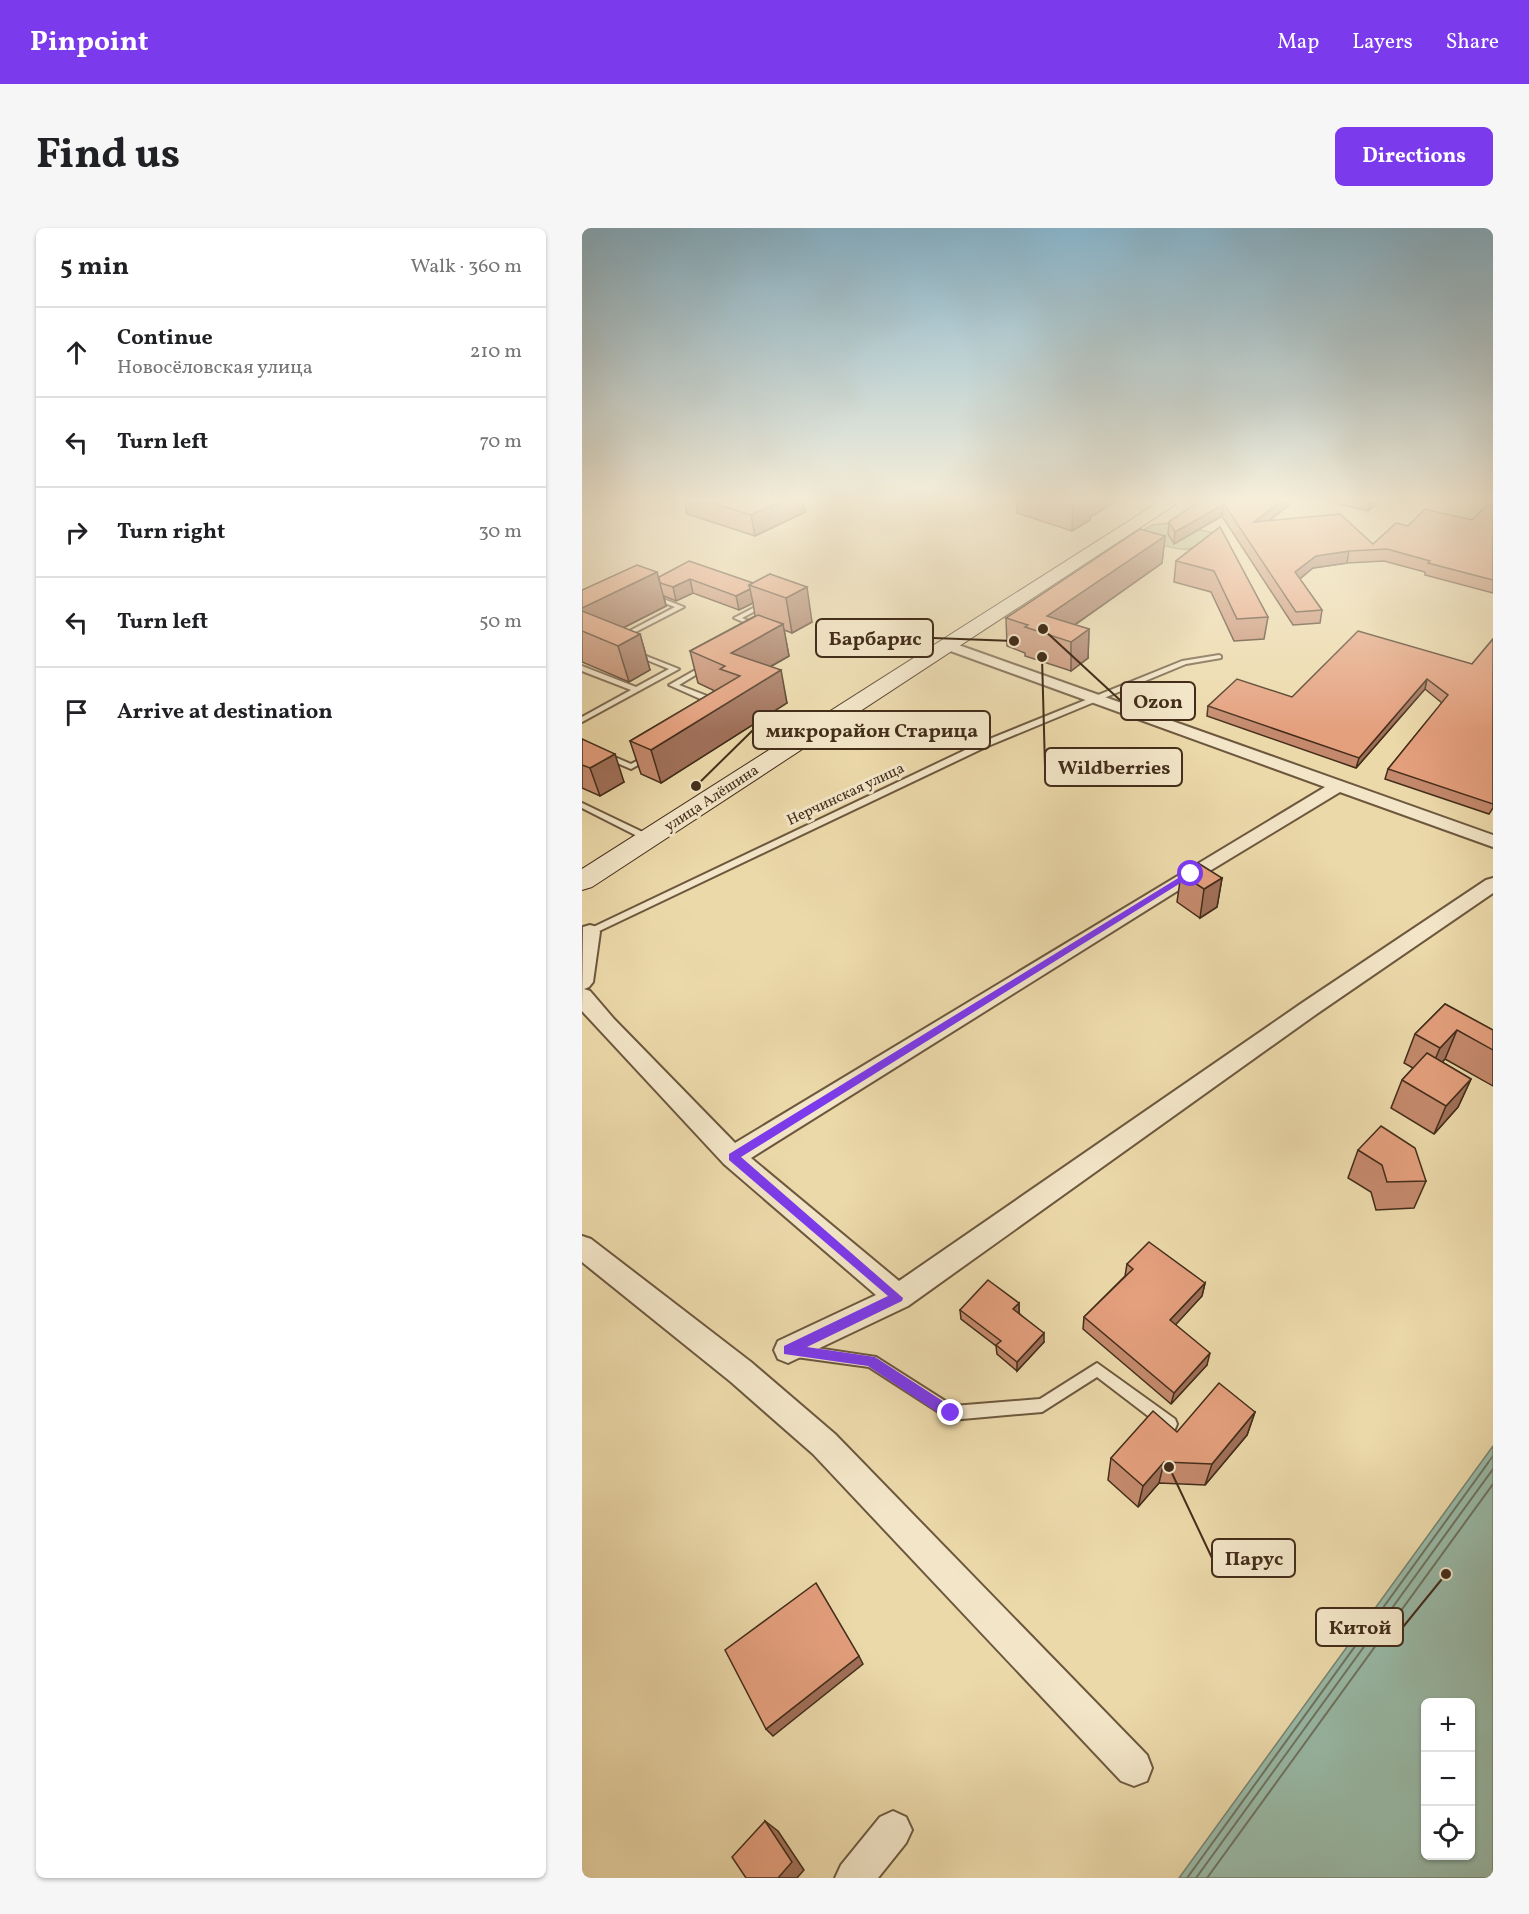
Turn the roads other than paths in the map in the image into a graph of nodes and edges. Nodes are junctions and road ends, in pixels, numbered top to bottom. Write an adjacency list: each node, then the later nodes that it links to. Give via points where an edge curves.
1 (1056, 577): 6 (street, улица Алёшина)
2 (637, 591): 5 (lane, via 681,606)
3 (768, 602): 4 (lane, via 736,618)
4 (768, 631)
5 (610, 643)
6 (950, 646): 12 (street); 19 (street, улица Алёшина)
7 (621, 647): 11 (lane, via 675,669)
8 (1219, 657): 12 (lane, Нерчинская улица, via 1184,662)
9 (711, 663): 13 (lane, via 673,685)
10 (582, 668): 11 (lane)
11 (636, 690): 14 (lane)
12 (1095, 699): 17 (street); 23 (lane, Нерчинская улица, via 985,744)
13 (721, 705)
14 (582, 720)
15 (582, 745): 16 (lane, via 631,767)
16 (661, 750)
17 (1338, 786): 20 (street); 26 (street)
18 (582, 805): 19 (lane)
19 (650, 839): 21 (street, улица Алёшина)
20 (1493, 841)
21 (582, 881)
22 (1493, 884): 28 (street)
23 (590, 932): 24 (street)
24 (582, 982)
25 (582, 996): 26 (street)
26 (733, 1157): 28 (street)
27 (582, 1247): 31 (street, via 741,1372 824,1444)
28 (897, 1298): 29 (street)
29 (788, 1350): 30 (lane, via 871,1361 951,1413 1042,1405 1097,1369)
30 (1170, 1424)
31 (1134, 1768)
32 (893, 1830): 33 (street)
33 (854, 1878)

